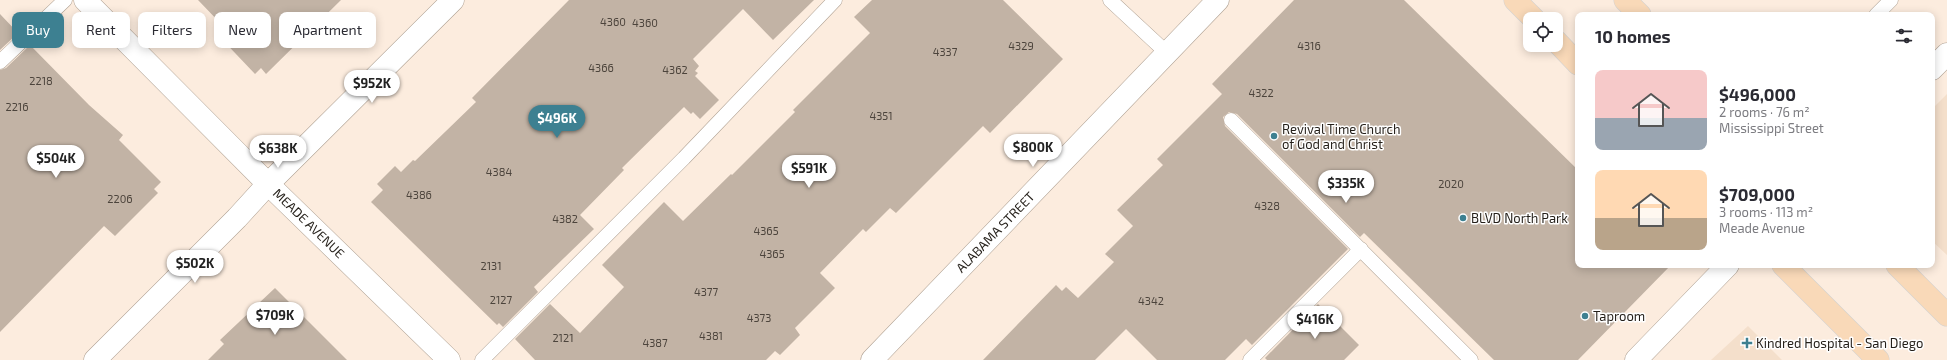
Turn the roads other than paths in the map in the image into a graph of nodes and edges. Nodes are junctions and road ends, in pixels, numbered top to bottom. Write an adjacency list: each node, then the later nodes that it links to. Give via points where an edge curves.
1 (65, 0): 17 (lane)
2 (85, 0): 20 (street, MEADE AVENUE)
3 (453, 0): 20 (street)
4 (835, 0): 28 (lane, via 684,158)
5 (1110, 0): 14 (lane)
6 (1218, 0): 14 (street, ALABAMA STREET)
7 (1515, 0): 10 (main road)
8 (1625, 0): 11 (main road)
9 (1891, 0): 12 (lane)
10 (1527, 12)
11 (1637, 12)
12 (1879, 12)
13 (1563, 48): 16 (main road)
14 (1167, 53): 29 (street, ALABAMA STREET)
15 (1947, 54): 18 (street)
16 (1575, 61)
17 (0, 62)
18 (1935, 66)
19 (1231, 120): 21 (lane)
20 (268, 184): 26 (street); 27 (street, MEADE AVENUE)
21 (1361, 249): 30 (lane); 31 (lane)
22 (1725, 268): 32 (street)
23 (1786, 268): 33 (main road)
24 (1900, 268): 25 (main road)
25 (1947, 315)
26 (95, 360)
27 (449, 360)
28 (482, 360)
29 (872, 360)
30 (1250, 360)
31 (1472, 360)
32 (1636, 360)
33 (1878, 360)

